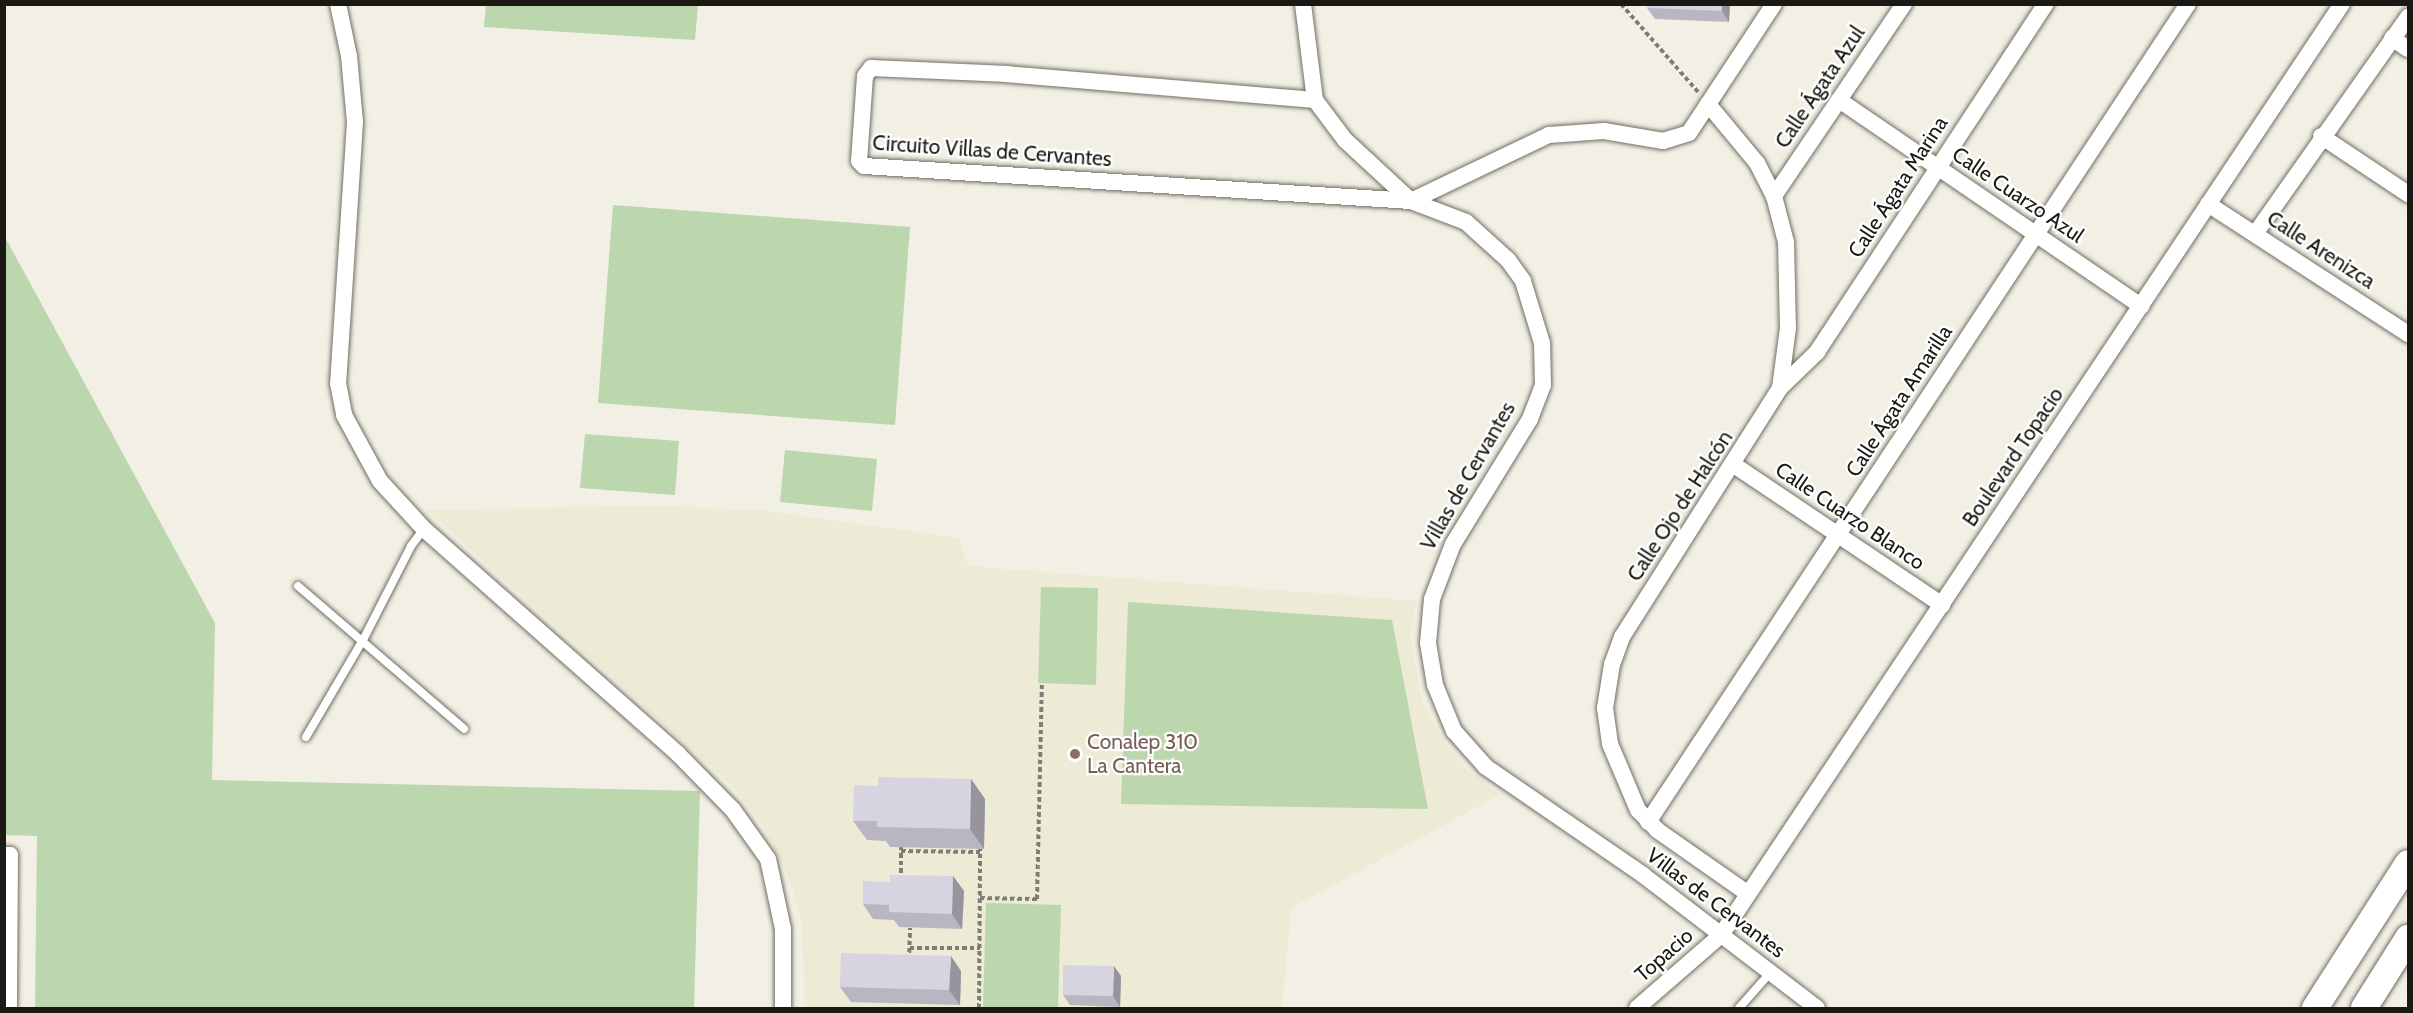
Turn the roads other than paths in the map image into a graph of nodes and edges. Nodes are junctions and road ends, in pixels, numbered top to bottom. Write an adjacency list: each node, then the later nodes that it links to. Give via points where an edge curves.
1 (338, 4): 26 (street, via 349,56 355,122 339,383 344,415 380,482)
2 (1303, 4): 11 (street)
3 (1774, 4): 13 (street)
4 (1904, 4): 12 (street, Calle Ágata Azul)
5 (2046, 4): 15 (street, Calle Ágata Marina)
6 (2188, 4): 21 (street, Calle Ágata Amarilla)
7 (2342, 5): 19 (street, Boulevard Topacio)
8 (2409, 17): 9 (street)
9 (2392, 38): 10 (street); 14 (street)
10 (2409, 49)
11 (1315, 100): 18 (street, Villas de Cervantes, via 1345,140); 18 (street, Circuito Villas de Cervantes, via 1008,74 871,68 866,76 859,161 864,166)
12 (1839, 100): 15 (street, Calle Cuarzo Azul); 17 (street, Calle Ágata Azul)
13 (1708, 104): 17 (street, Calle Ojo de Halcón, via 1757,163); 18 (street, via 1689,134 1663,141 1604,131 1549,135)
14 (2321, 136): 16 (street); 20 (street)
15 (1938, 168): 21 (street, Calle Cuarzo Azul); 24 (street, Calle Ágata Marina, via 1817,352)
16 (2409, 194)
17 (1774, 196): 24 (street, Calle Ojo de Halcón, via 1786,242 1789,280)
18 (1411, 201): 39 (street, Villas de Cervantes, via 1466,222 1508,260 1523,281 1542,343 1543,385 1530,419 1453,544 1432,599 1428,643 1444,710 1454,731 1486,767 1643,875)
19 (2208, 204): 20 (street, Calle Arenizca); 22 (street, Boulevard Topacio)
20 (2255, 234): 23 (street, Calle Arenizca)
21 (2036, 235): 22 (street, Calle Cuarzo Azul); 27 (street, Calle Ágata Amarilla)
22 (2141, 306): 29 (street, Boulevard Topacio)
23 (2409, 334)
24 (1780, 388): 25 (street, Calle Ojo de Halcón)
25 (1734, 465): 27 (street, Calle Cuarzo Blanco); 33 (street, Calle Ojo de Halcón, via 1622,637 1612,664 1605,708 1610,744 1629,795)
26 (424, 529): 30 (lane, via 411,546); 44 (street, via 678,754 733,810 768,859 783,929)
27 (1838, 535): 29 (street, Calle Cuarzo Blanco); 33 (street, Calle Ágata Amarilla)
28 (298, 586): 30 (lane)
29 (1942, 605): 36 (street, Boulevard Topacio)
30 (363, 640): 31 (lane); 32 (lane)
31 (464, 729)
32 (306, 737)
33 (1648, 822): 36 (street, Calle Ojo de Halcón)
34 (7, 855): 43 (street)
35 (2409, 863): 38 (main road)
36 (1747, 893): 39 (street, Boulevard Topacio)
37 (2409, 898): 38 (main road)
38 (2371, 921): 47 (main road)
39 (1721, 935): 41 (street, Villas de Cervantes); 42 (street, Topacio)
40 (2409, 938): 48 (main road)
41 (1770, 973): 45 (lane); 46 (street, Villas de Cervantes)
42 (1644, 1007)
43 (9, 1008)
44 (783, 1008)
45 (1739, 1008)
46 (1817, 1008)
47 (2315, 1008)
48 (2364, 1008)

